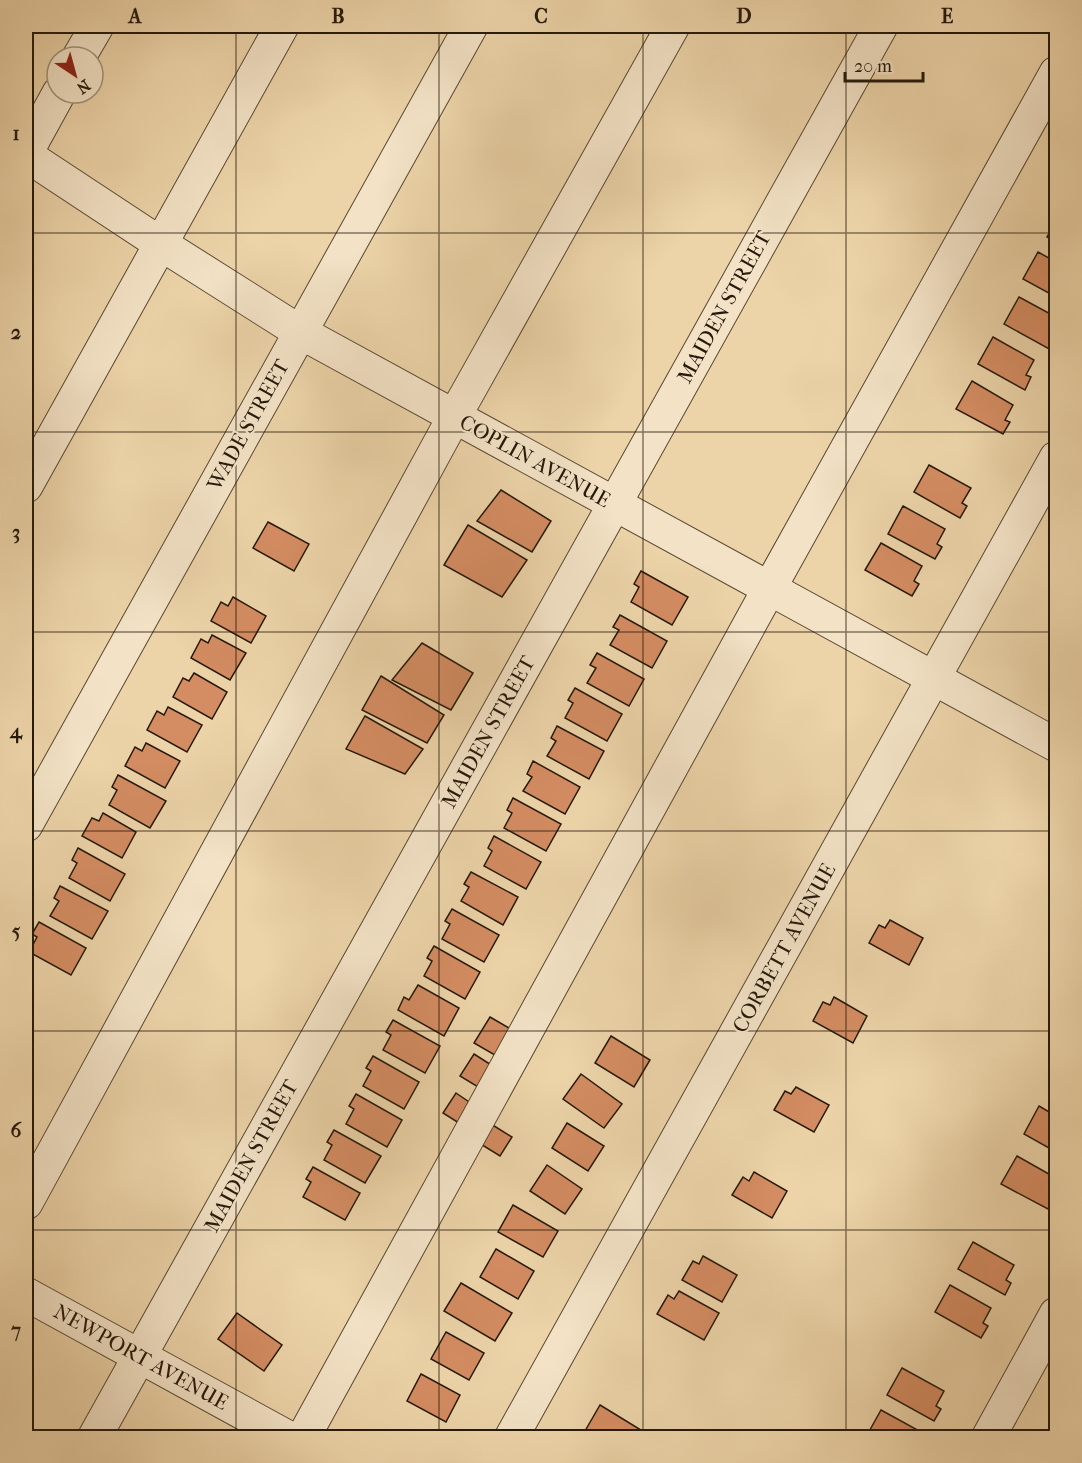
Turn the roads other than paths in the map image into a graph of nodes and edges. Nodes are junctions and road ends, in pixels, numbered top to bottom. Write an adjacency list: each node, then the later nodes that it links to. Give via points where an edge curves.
1 (97, 26): 6 (street)
2 (282, 26): 10 (street)
3 (471, 26): 11 (street, WADE STREET)
4 (673, 26): 12 (street)
5 (881, 26): 15 (street, MAIDEN STREET)
6 (86, 45)
7 (1056, 73): 16 (street)
8 (53, 105): 9 (street)
9 (26, 154): 10 (street, COPLIN AVENUE)
10 (161, 244): 11 (street, COPLIN AVENUE); 14 (street)
11 (300, 332): 12 (street, COPLIN AVENUE); 19 (street, WADE STREET)
12 (454, 417): 15 (street, COPLIN AVENUE); 20 (street)
13 (1056, 458): 17 (street, CORBETT AVENUE)
14 (26, 486)
15 (614, 504): 16 (street, COPLIN AVENUE); 23 (street, MAIDEN STREET)
16 (770, 589): 17 (street, COPLIN AVENUE); 26 (street)
17 (933, 679): 18 (street, COPLIN AVENUE); 27 (street, CORBETT AVENUE)
18 (1056, 745)
19 (26, 825)
20 (26, 1203)
21 (26, 1294): 23 (street, NEWPORT AVENUE)
22 (1056, 1314): 28 (street)
23 (140, 1356): 24 (street, MAIDEN STREET); 25 (street, NEWPORT AVENUE)
24 (94, 1437)
25 (289, 1437)
26 (303, 1437)
27 (511, 1437)
28 (988, 1437)

